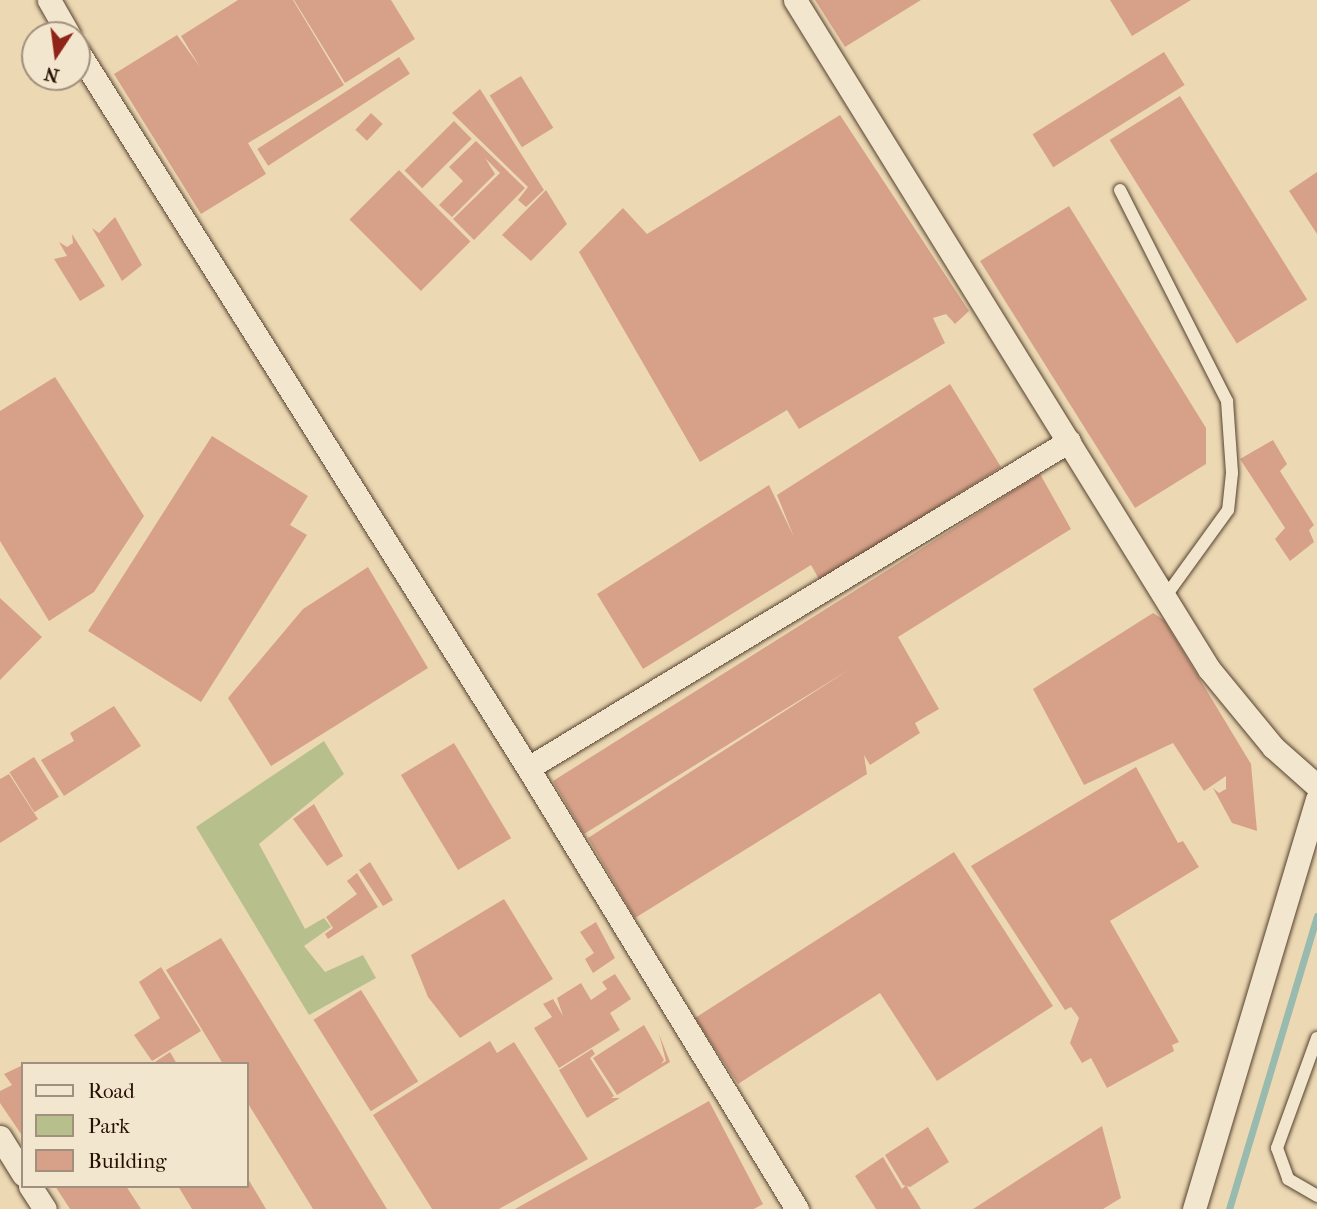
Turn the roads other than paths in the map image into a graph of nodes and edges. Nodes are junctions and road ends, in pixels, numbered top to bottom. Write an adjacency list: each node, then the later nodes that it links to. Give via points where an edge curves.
1 (49, 0): 3 (street)
2 (795, 0): 6 (street)
3 (61, 21)
4 (91, 72): 8 (street)
5 (1120, 190): 7 (lane, via 1227,401 1232,472 1228,510)
6 (1069, 441): 7 (street); 8 (street)
7 (1165, 597): 9 (street, via 1240,711)
8 (528, 768): 17 (street)
9 (1317, 786)
10 (1317, 799): 18 (street)
11 (1317, 1038): 15 (lane, via 1277,1148 1288,1178)
12 (0, 1137): 13 (street)
13 (21, 1171)
14 (31, 1188): 16 (street)
15 (1317, 1196)
16 (45, 1209)
17 (797, 1209)
18 (1194, 1209)

